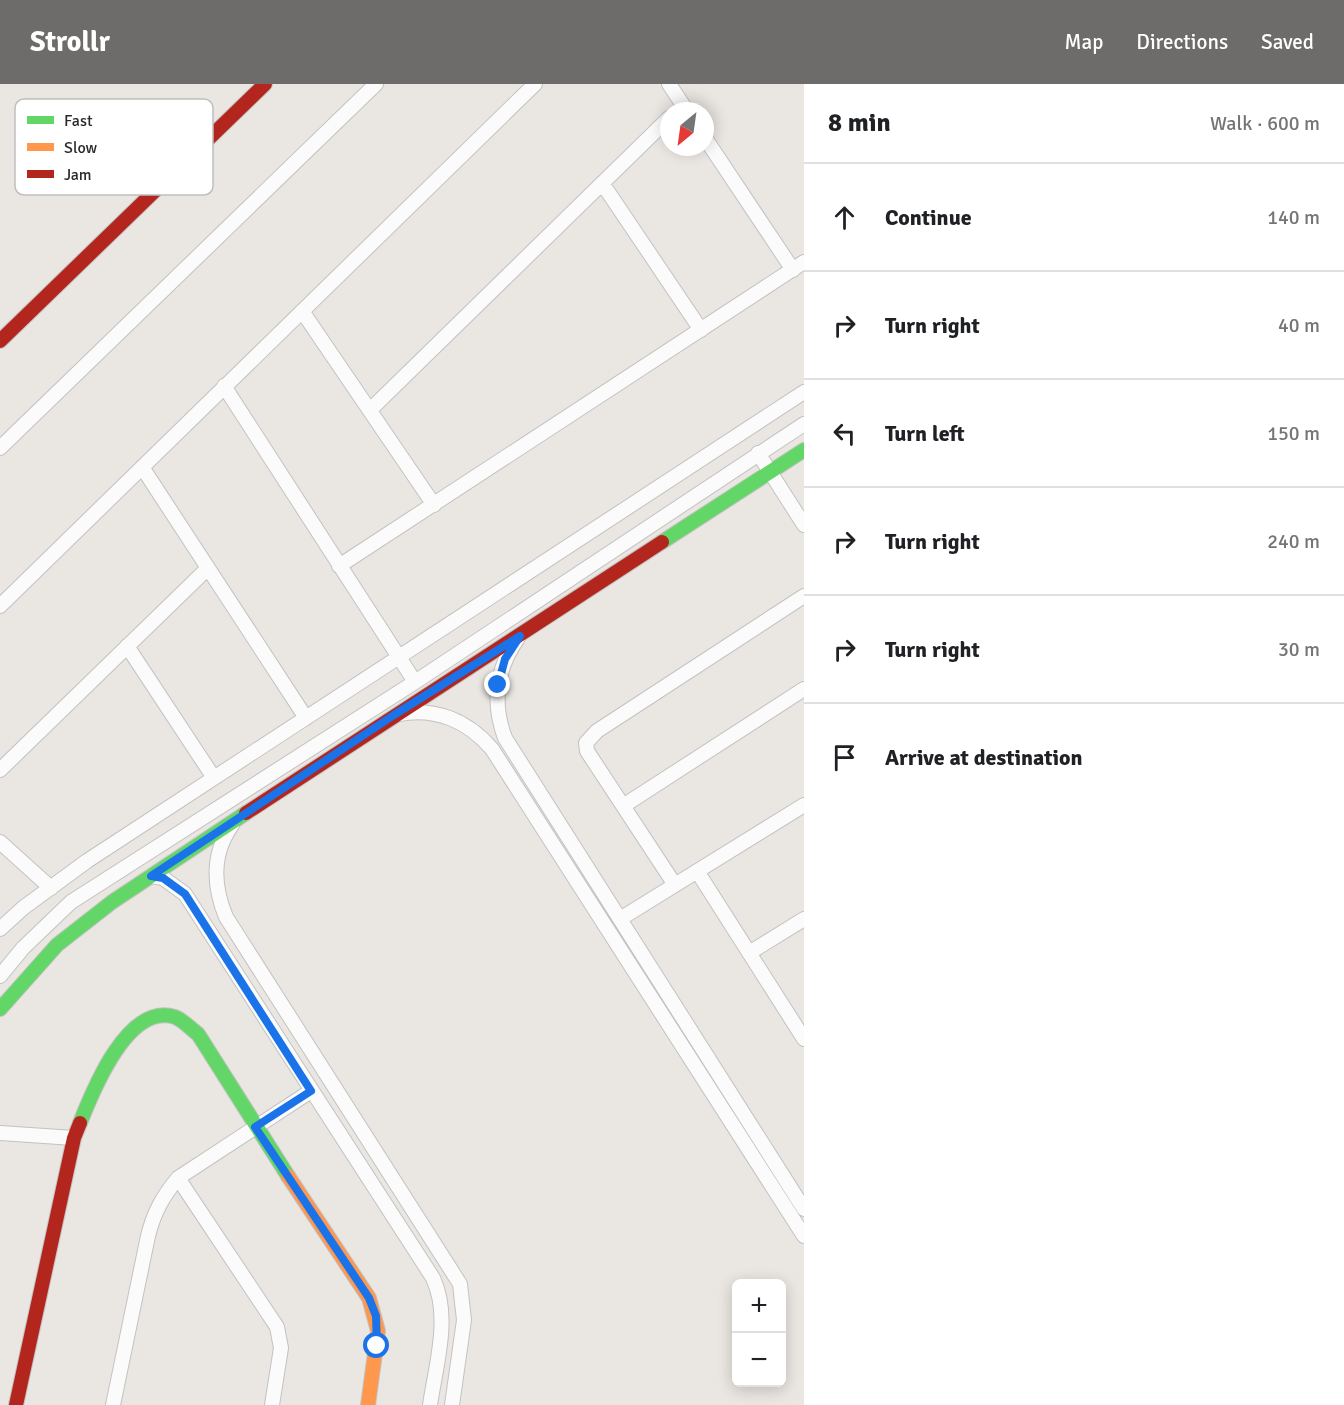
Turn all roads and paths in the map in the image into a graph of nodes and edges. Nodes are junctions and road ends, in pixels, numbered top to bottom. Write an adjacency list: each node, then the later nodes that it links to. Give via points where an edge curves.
1 (265, 84): 7 (street)
2 (376, 84): 19 (street)
3 (535, 84): 12 (street)
4 (669, 84): 5 (street)
5 (678, 102)
6 (660, 127): 9 (street)
7 (213, 134)
8 (714, 150): 11 (street)
9 (602, 183): 13 (street); 17 (street)
10 (151, 195): 14 (street)
11 (798, 266): 13 (street)
12 (302, 311): 15 (street); 17 (street)
13 (701, 330): 24 (street)
14 (0, 341)
15 (224, 386): 22 (street); 26 (street)
16 (804, 392): 32 (street)
17 (369, 410): 24 (street)
18 (804, 424): 21 (street)
19 (0, 448)
20 (804, 450): 23 (street)
21 (758, 453): 23 (street); 33 (street)
22 (142, 467): 27 (street); 29 (street)
23 (770, 472): 25 (street); 30 (street)
24 (434, 505): 26 (street)
25 (804, 525)
26 (339, 567): 32 (street)
27 (208, 568): 31 (street); 36 (street)
28 (804, 596): 40 (street, via 590,736 587,752)
29 (0, 606)
30 (520, 636): 35 (street); 47 (street, via 501,672 497,698 500,725)
31 (128, 646): 37 (street); 38 (street)
32 (399, 657): 33 (street); 36 (street)
33 (415, 682): 51 (street, via 71,902)
34 (804, 689): 40 (street)
35 (394, 715): 41 (street); 60 (street, via 421,712 448,717 472,730 492,749)
36 (306, 718): 38 (street)
37 (0, 770)
38 (214, 778): 46 (street)
39 (804, 805): 43 (street)
40 (623, 806): 45 (street)
41 (236, 818): 44 (street); 66 (street, via 226,832 216,866 216,883 226,917 460,1284 464,1320)
42 (0, 842): 46 (street)
43 (697, 871): 45 (street); 50 (street)
44 (151, 876): 52 (street, via 57,945); 54 (street, via 163,878 185,894)
45 (675, 885): 47 (street)
46 (51, 888): 49 (street)
47 (620, 919): 59 (street)
48 (804, 919): 50 (street)
49 (0, 929)
50 (749, 953): 53 (street)
51 (0, 976)
52 (0, 1009)
53 (804, 1039)
54 (311, 1091): 55 (street); 65 (street, via 437,1287 442,1318)
55 (255, 1127): 57 (street, via 198,1034 187,1022 158,1016 143,1020 121,1042 88,1101); 58 (street); 64 (street, via 369,1298 378,1331)
56 (0, 1133): 57 (street)
57 (74, 1138): 61 (street)
58 (178, 1178): 62 (street, via 154,1214); 63 (street, via 277,1327 281,1348)
59 (804, 1209)
60 (804, 1236)
61 (16, 1405)
62 (113, 1405)
63 (272, 1405)
64 (368, 1405)
65 (430, 1405)
66 (452, 1405)

